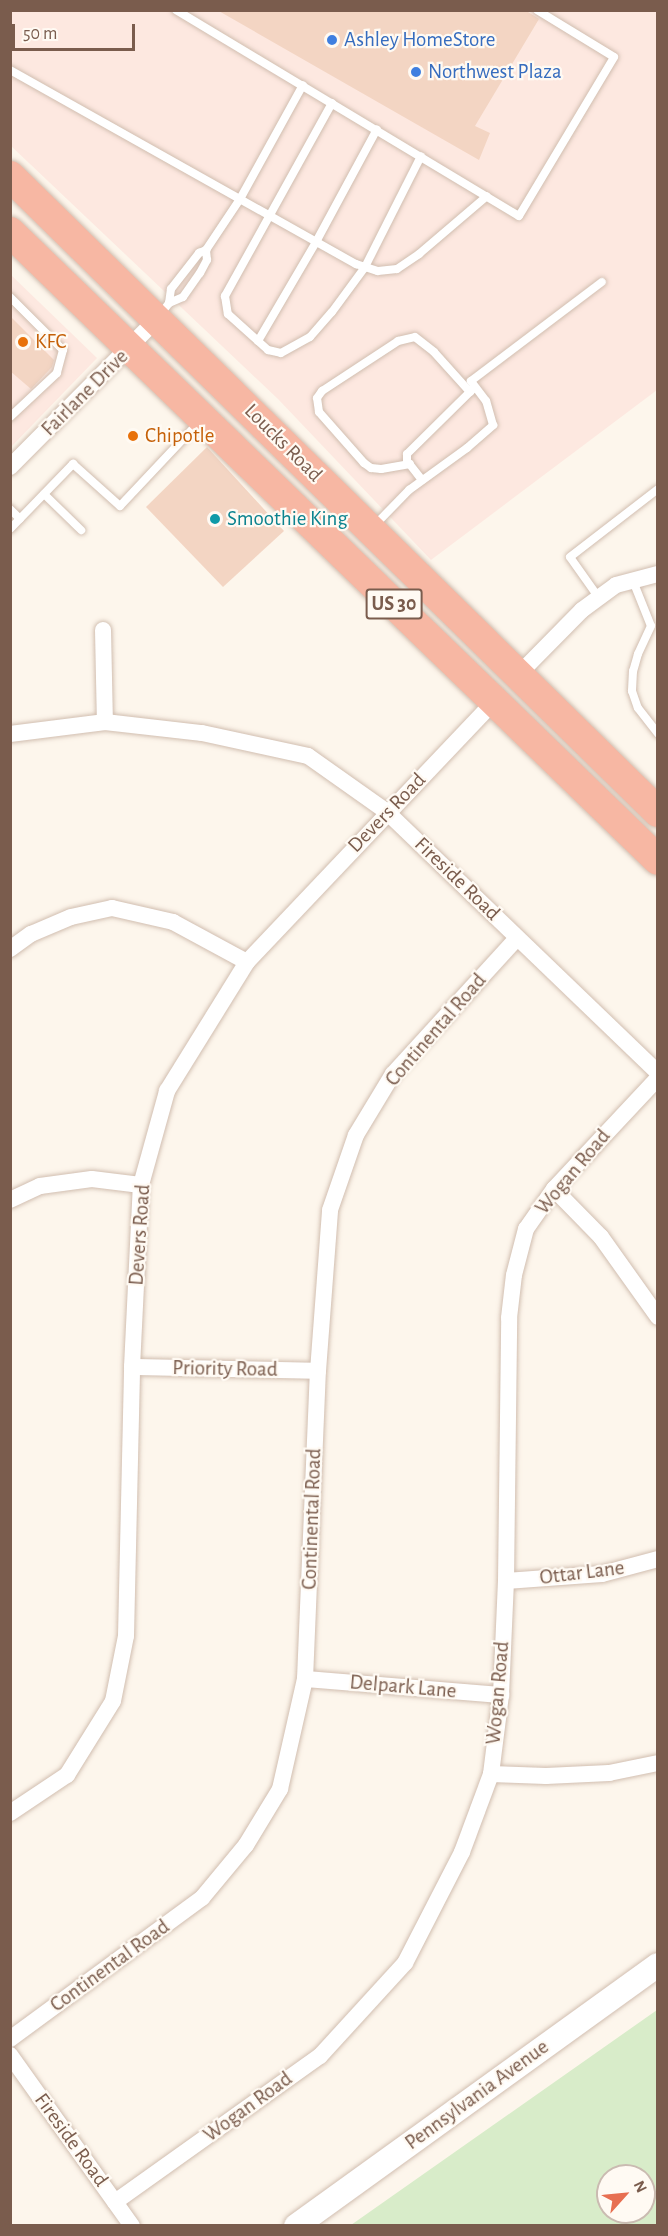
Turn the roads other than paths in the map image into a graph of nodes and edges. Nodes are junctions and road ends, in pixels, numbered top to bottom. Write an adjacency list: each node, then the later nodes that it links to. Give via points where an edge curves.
1 (176, 10): 4 (lane)
2 (537, 10): 9 (lane, via 614,57 519,216)
3 (10, 70): 10 (lane)
4 (303, 85): 5 (lane); 10 (lane)
5 (332, 102): 6 (lane); 11 (lane)
6 (377, 129): 7 (lane); 13 (lane)
7 (421, 156): 9 (lane); 15 (lane)
8 (10, 176): 18 (highway, Loucks Road / US 30)
9 (487, 196): 15 (lane, via 397,269 378,271)
10 (240, 199): 11 (lane); 14 (lane)
11 (269, 215): 13 (lane); 19 (lane, via 225,296 228,314)
12 (10, 232): 20 (highway, Loucks Road / US 30)
13 (316, 242): 15 (lane); 19 (lane)
14 (206, 250): 18 (lane, via 199,253 171,290); 18 (lane, via 207,260 200,273 183,297)
15 (365, 267): 19 (lane, via 310,337 281,353 268,350)
16 (602, 282): 21 (lane, via 471,381)
17 (10, 297): 22 (lane, via 63,350 57,373)
18 (163, 311): 20 (street, Fairlane Drive); 33 (highway, Loucks Road / US 30)
19 (258, 341)
20 (130, 349): 23 (highway, Loucks Road / US 30); 25 (street, Fairlane Drive)
21 (473, 389): 24 (lane, via 406,454); 24 (lane, via 415,337 398,341 322,390 317,398 319,412 364,463 381,469); 26 (lane, via 486,401 493,425)
22 (11, 416)
23 (202, 418): 28 (lane, via 120,506 73,464); 40 (highway, Loucks Road / US 30)
24 (410, 464): 26 (lane)
25 (10, 467)
26 (422, 480): 33 (lane)
27 (657, 489): 36 (lane, via 570,557)
28 (44, 494): 30 (lane); 32 (lane)
29 (10, 509): 30 (lane)
30 (20, 519): 31 (lane)
31 (10, 529)
32 (81, 530)
33 (371, 530): 39 (highway, Loucks Road / US 30)
34 (657, 573): 35 (street)
35 (633, 581): 36 (street, via 616,585); 37 (lane)
36 (599, 598): 39 (street, via 582,610)
37 (653, 618): 43 (lane, via 633,671 632,691 638,708)
38 (103, 630): 41 (street)
39 (518, 675): 45 (highway, Loucks Road / US 30)
40 (495, 701): 44 (street, Devers Road); 46 (highway, Loucks Road / US 30)
41 (105, 722): 42 (street, Fireside Road); 44 (street, Fireside Road, via 202,733 308,756)
42 (10, 734)
43 (657, 735)
44 (387, 812): 47 (street, Fireside Road); 49 (street, Devers Road)
45 (657, 812)
46 (657, 860)
47 (517, 938): 50 (street, Fireside Road); 57 (street, Continental Road, via 393,1074 356,1135 330,1210)
48 (10, 949): 49 (street, via 31,934 71,917 112,908 173,922)
49 (247, 962): 52 (street, Devers Road, via 166,1091)
50 (657, 1073)
51 (657, 1078): 53 (street, Wogan Road)
52 (141, 1185): 54 (street, via 92,1179 40,1186); 56 (street, Devers Road)
53 (554, 1189): 55 (street, via 600,1237); 59 (street, Wogan Road, via 526,1229 514,1275 509,1318)
54 (10, 1200)
55 (657, 1317)
56 (132, 1367): 57 (street, Priority Road); 64 (street, Devers Road, via 126,1636 112,1701 67,1775)
57 (318, 1371): 60 (street, Continental Road)
58 (657, 1559): 59 (street, Ottar Lane, via 602,1574)
59 (506, 1581): 61 (street, Wogan Road)
60 (305, 1679): 61 (street, Delpark Lane); 66 (street, Continental Road, via 280,1789 246,1845 202,1898)
61 (501, 1695): 63 (street, Wogan Road)
62 (657, 1763): 63 (street, via 609,1773)
63 (490, 1774): 68 (street, Wogan Road, via 462,1852 405,1963 320,2056)
64 (10, 1813)
65 (657, 1965): 70 (street, Pennsylvania Avenue)
66 (10, 2039)
67 (10, 2055): 68 (street, Fireside Road)
68 (116, 2202): 69 (street, Fireside Road)
69 (132, 2226)
70 (296, 2226)

